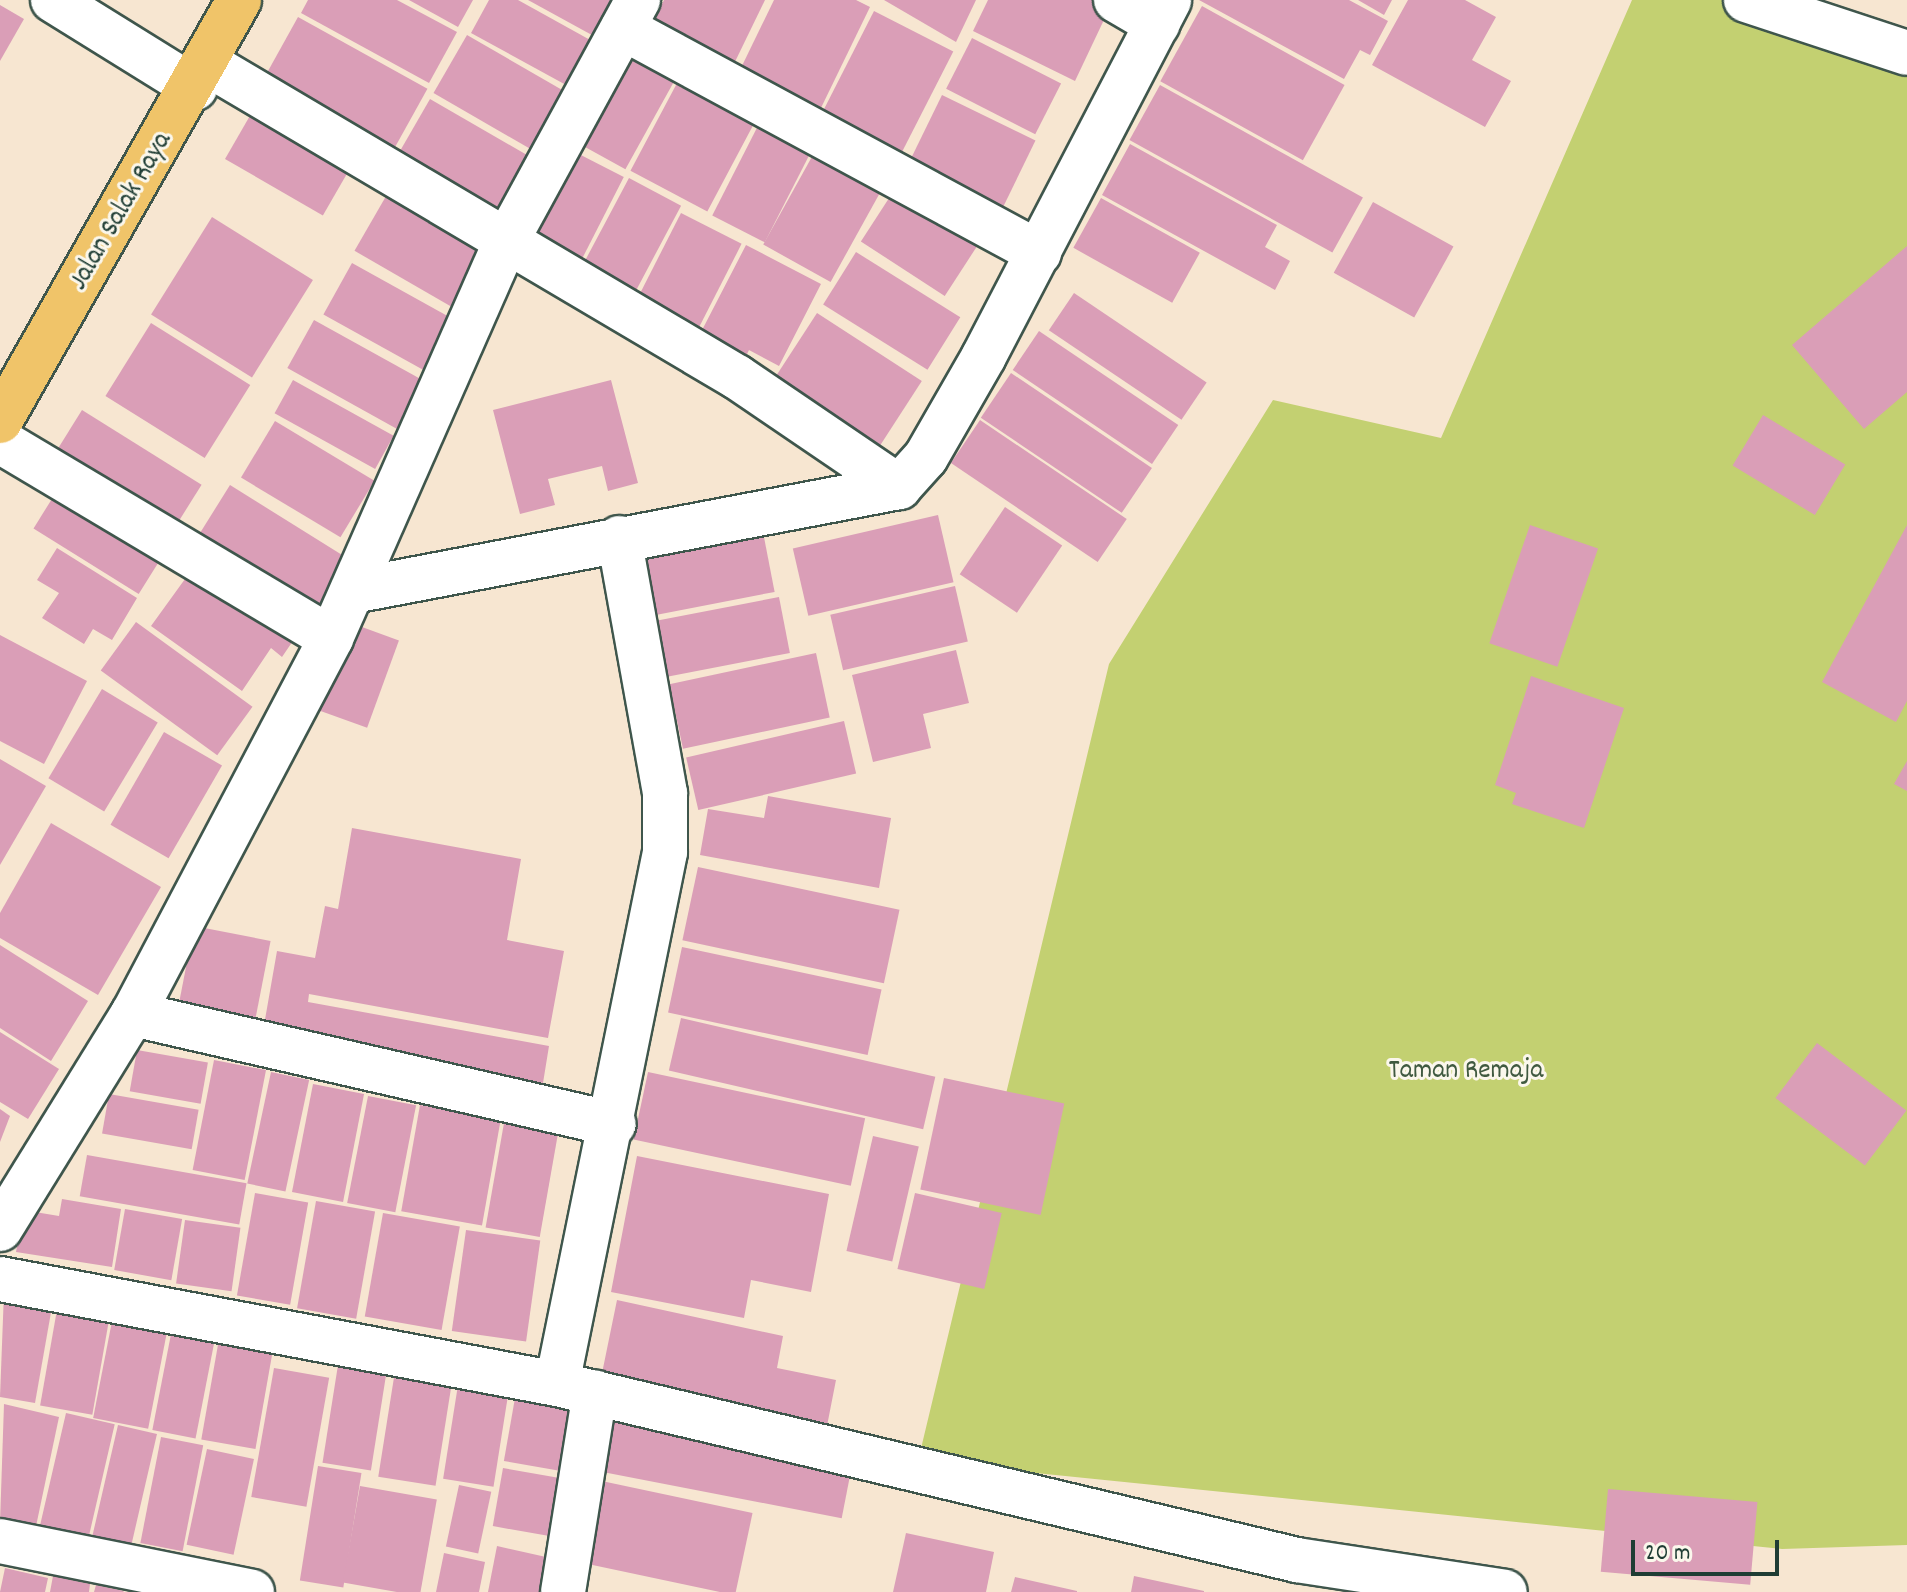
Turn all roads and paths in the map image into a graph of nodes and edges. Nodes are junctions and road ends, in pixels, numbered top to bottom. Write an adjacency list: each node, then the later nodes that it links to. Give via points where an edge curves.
1 (53, 0): 8 (street)
2 (239, 0): 8 (main road, Jalan Salak Raya)
3 (1116, 0): 5 (street)
4 (1746, 0): 7 (street)
5 (1163, 12): 10 (street)
6 (630, 14): 9 (street); 10 (street)
7 (1907, 53)
8 (200, 76): 9 (street); 11 (main road, Jalan Salak Raya)
9 (506, 242): 13 (street, via 737,377); 15 (street)
10 (1039, 253): 13 (street, via 926,457)
11 (0, 421)
12 (0, 441): 16 (street)
13 (899, 487): 14 (street)
14 (619, 538): 15 (street); 18 (street, via 665,793 665,852)
15 (353, 591): 16 (street)
16 (331, 638): 17 (street)
17 (133, 1014): 18 (street); 19 (street)
18 (614, 1124): 22 (street)
19 (12, 1182): 20 (street)
20 (0, 1229)
21 (0, 1279): 22 (street)
22 (576, 1389): 24 (street); 26 (street)
23 (0, 1541): 25 (street)
24 (1292, 1576): 27 (street)
25 (252, 1592)
26 (563, 1592)
27 (1505, 1592)

